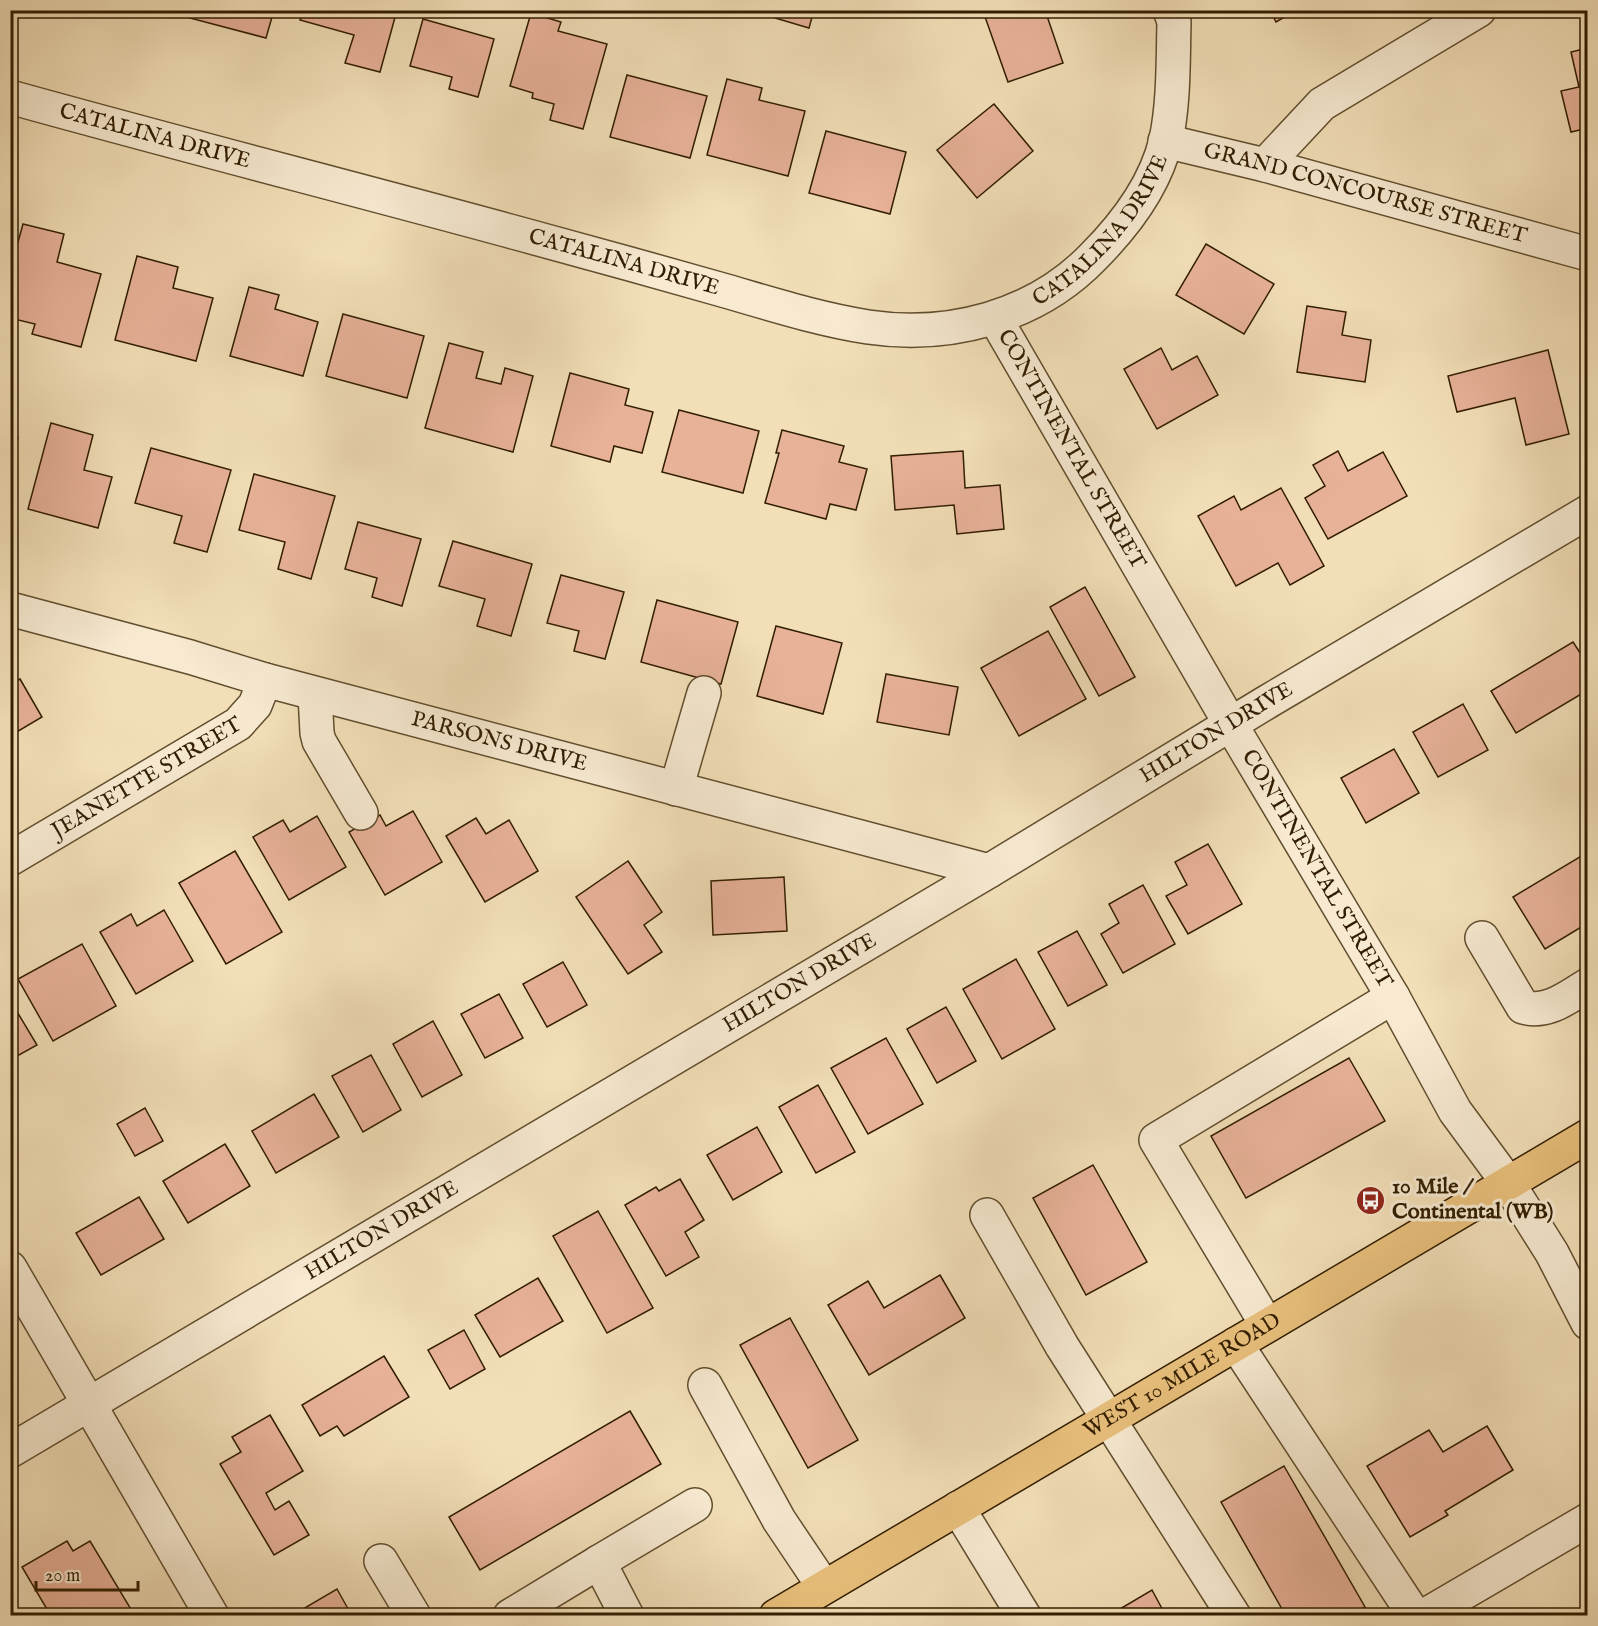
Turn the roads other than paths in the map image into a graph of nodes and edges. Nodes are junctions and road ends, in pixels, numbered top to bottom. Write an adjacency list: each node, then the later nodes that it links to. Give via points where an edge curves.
1 (1170, 10): 4 (street, via 1174,22 1172,95)
2 (1479, 10): 5 (street, via 1322,104)
3 (10, 97): 7 (street, CATALINA DRIVE, via 818,316 913,331)
4 (1165, 141): 5 (street, GRAND CONCOURSE STREET); 7 (street, CATALINA DRIVE, via 1152,178 1114,235 1058,288)
5 (1265, 165): 6 (street, GRAND CONCOURSE STREET)
6 (1587, 254)
7 (995, 318): 13 (street, CONTINENTAL STREET)
8 (1587, 512): 13 (street, HILTON DRIVE)
9 (10, 609): 10 (street, PARSONS DRIVE)
10 (265, 680): 12 (street, PARSONS DRIVE); 16 (street, JEANETTE STREET, via 255,705 238,724)
11 (704, 693): 14 (street)
12 (315, 694): 14 (street, PARSONS DRIVE); 15 (street, via 316,733)
13 (1231, 724): 17 (street, HILTON DRIVE); 20 (street, CONTINENTAL STREET)
14 (676, 789): 17 (street, PARSONS DRIVE)
15 (361, 813)
16 (10, 859)
17 (989, 871): 29 (street, HILTON DRIVE)
18 (1482, 938): 19 (street, via 1522,1007 1534,1011 1551,1007)
19 (1587, 985)
20 (1393, 997): 22 (street, CONTINENTAL STREET, via 1455,1111); 26 (street, via 1156,1140)
21 (1587, 1136): 22 (main road, WEST 10 MILE ROAD)
22 (1508, 1183): 25 (street, CONTINENTAL STREET, via 1552,1253); 26 (main road, WEST 10 MILE ROAD)
23 (987, 1215): 30 (street, via 1062,1346)
24 (10, 1268): 29 (street)
25 (1587, 1323)
26 (1267, 1325): 27 (main road, WEST 10 MILE ROAD)
27 (1236, 1344): 30 (main road, WEST 10 MILE ROAD); 45 (street)
28 (705, 1385): 37 (street, via 779,1520)
29 (90, 1404): 31 (street, HILTON DRIVE); 39 (street)
30 (1109, 1418): 33 (main road, WEST 10 MILE ROAD); 44 (street)
31 (10, 1451)
32 (695, 1505): 36 (street)
33 (958, 1508): 37 (main road, WEST 10 MILE ROAD); 43 (street)
34 (1587, 1520): 46 (street)
35 (381, 1561): 40 (street)
36 (599, 1562): 41 (street); 42 (street)
37 (824, 1587): 38 (main road, WEST 10 MILE ROAD)
38 (783, 1614)
39 (212, 1616)
40 (414, 1616)
41 (510, 1616)
42 (627, 1616)
43 (1024, 1616)
44 (1234, 1616)
45 (1415, 1616)
46 (1424, 1616)

